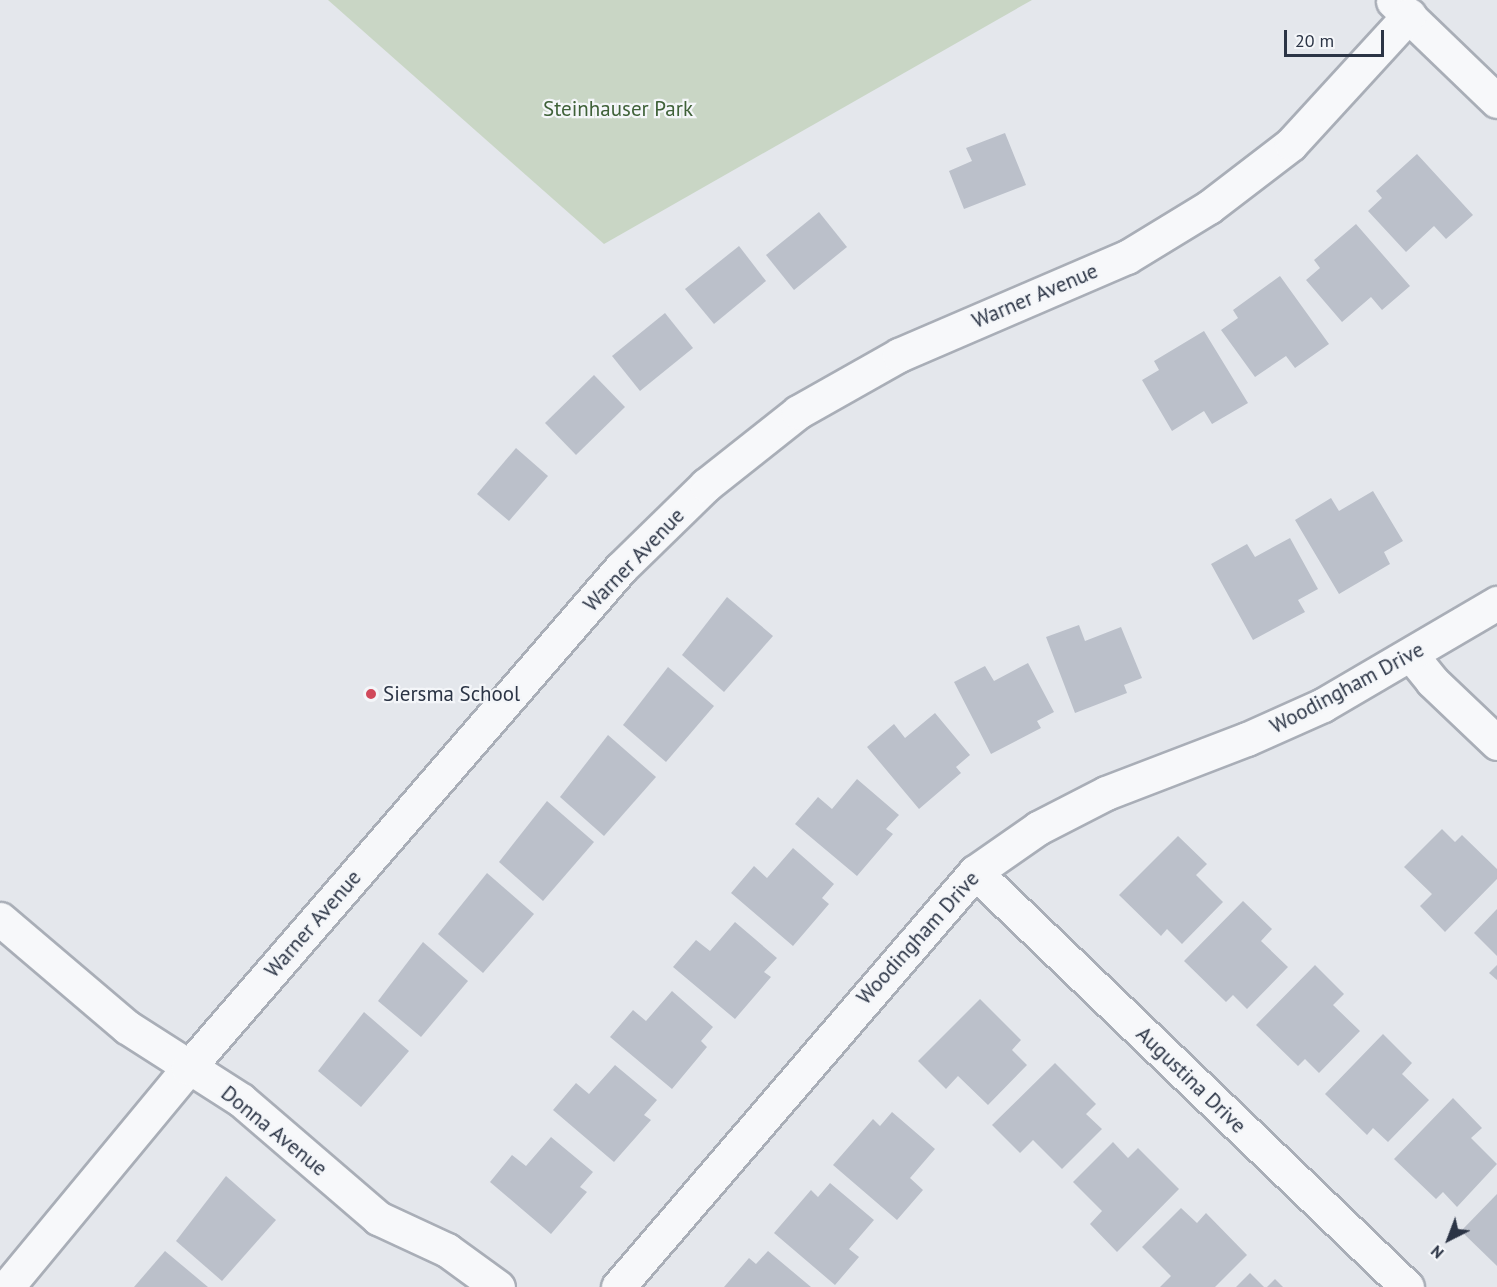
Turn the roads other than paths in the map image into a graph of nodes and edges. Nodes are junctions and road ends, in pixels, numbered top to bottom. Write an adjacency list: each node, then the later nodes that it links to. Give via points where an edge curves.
1 (1401, 7): 2 (street); 8 (street, Warner Avenue, via 1291,144 1200,213 1127,257 899,355 798,412 750,446 621,568)
2 (1497, 101)
3 (1497, 603): 4 (street, Woodingham Drive)
4 (1412, 656): 5 (street, via 1432,681); 6 (street, Woodingham Drive, via 1323,705 1106,793 1038,828)
5 (1497, 743)
6 (975, 873): 11 (street, Woodingham Drive); 12 (street, Augustina Drive)
7 (0, 919): 8 (street, Donna Avenue, via 127,1026)
8 (188, 1068): 9 (street, Warner Avenue); 10 (street, Donna Avenue, via 241,1100 378,1218 447,1250)
9 (7, 1287)
10 (498, 1287)
11 (618, 1287)
12 (1407, 1287)

